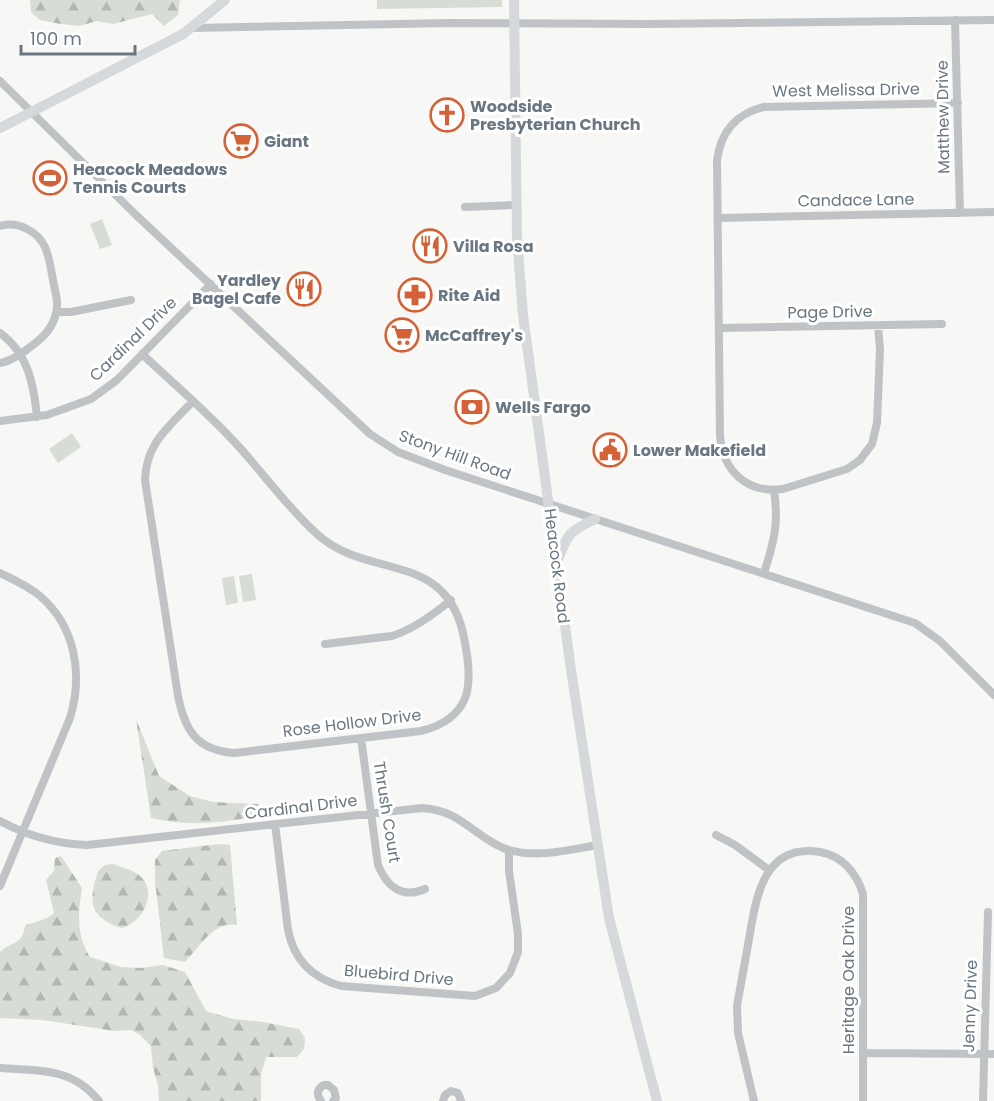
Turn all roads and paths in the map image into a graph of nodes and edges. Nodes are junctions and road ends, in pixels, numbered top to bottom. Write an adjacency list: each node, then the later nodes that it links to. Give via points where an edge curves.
1 (225, 0): 6 (main road)
2 (514, 0): 5 (main road, Heacock Road)
3 (955, 20): 4 (street); 5 (street); 8 (street, Matthew Drive)
4 (994, 20)
5 (514, 24): 6 (street); 11 (main road, Heacock Road)
6 (192, 28): 9 (main road)
7 (0, 81): 9 (street, Stony Hill Road)
8 (958, 103): 14 (street, Matthew Drive); 15 (street, West Melissa Drive, via 764,107 746,113 727,130 719,147)
9 (30, 112): 10 (main road); 17 (street, Stony Hill Road)
10 (0, 128)
11 (517, 205): 12 (street); 31 (main road, Heacock Road, via 523,315)
12 (465, 207)
13 (994, 212): 14 (street, Candace Lane)
14 (960, 213): 15 (street, Candace Lane)
15 (718, 218): 22 (street, West Melissa Drive)
16 (0, 226): 19 (street, via 23,227 46,246)
17 (211, 284): 25 (street, Cardinal Drive); 31 (street, Stony Hill Road, via 383,444 417,460)
18 (131, 300): 19 (street)
19 (57, 312): 24 (street, via 47,333)
20 (942, 324): 21 (street, Page Drive)
21 (879, 326): 22 (street, Page Drive); 30 (street, via 877,423 868,451 847,468)
22 (719, 328): 30 (street, via 723,455 739,478 758,488)
23 (0, 333): 24 (street)
24 (20, 354): 26 (street); 28 (street, via 30,376)
25 (142, 354): 27 (street); 28 (street, Cardinal Drive, via 91,399)
26 (0, 363)
27 (193, 402): 36 (street, via 324,540 343,551 421,576); 39 (street, Rose Hollow Drive, via 152,448 145,466 178,696 186,725 205,745 234,753)
28 (37, 417): 29 (street, Cardinal Drive)
29 (0, 421)
30 (774, 490): 35 (street, via 776,532)
31 (550, 505): 32 (street, Stony Hill Road); 33 (main road, Heacock Road)
32 (596, 519): 33 (main road, via 568,535); 35 (street, Stony Hill Road)
33 (557, 562): 45 (main road, Heacock Road)
34 (0, 573): 43 (street, via 34,591 53,610 70,640 76,669 76,695 70,718)
35 (764, 573): 38 (street, Stony Hill Road, via 921,627 948,648)
36 (451, 600): 37 (street, via 402,633); 39 (street, Rose Hollow Drive, via 460,624 468,674 466,694 459,709 448,720 429,729)
37 (325, 644)
38 (994, 695)
39 (361, 738): 40 (street, Thrush Court)
40 (371, 814): 42 (street, Cardinal Drive); 46 (street, Cardinal Drive, via 431,808 455,816); 49 (street, Thrush Court, via 375,856 384,877 406,893)
41 (0, 821): 43 (street, Cardinal Drive)
42 (275, 824): 43 (street, Cardinal Drive, via 87,845 58,843); 46 (street, Bluebird Drive, via 293,947 310,971 341,986 475,996 496,988 510,973 518,952)
43 (23, 832): 48 (street)
44 (716, 835): 47 (street)
45 (598, 845): 46 (street, Cardinal Drive, via 531,854); 60 (main road, Heacock Road, via 613,940)
46 (509, 850)
47 (769, 870): 51 (street, Heritage Oak Drive, via 791,855 820,852 844,863 860,885 864,901); 61 (street, via 754,906 737,1006 738,1032)
48 (0, 886)
49 (425, 889)
50 (988, 912): 52 (street, Jenny Drive)
51 (863, 1053): 52 (street); 62 (street, Heritage Oak Drive)
52 (984, 1054): 53 (street); 63 (street, Jenny Drive)
53 (994, 1054)
54 (0, 1068): 56 (street, via 68,1076 87,1087)
55 (335, 1100): 57 (street, via 332,1087 324,1085 317,1095)
56 (99, 1101)
57 (321, 1101)
58 (443, 1101): 59 (street, via 451,1091 458,1093)
59 (461, 1101)
60 (657, 1101)
61 (754, 1101)
62 (863, 1101)
63 (983, 1101)

